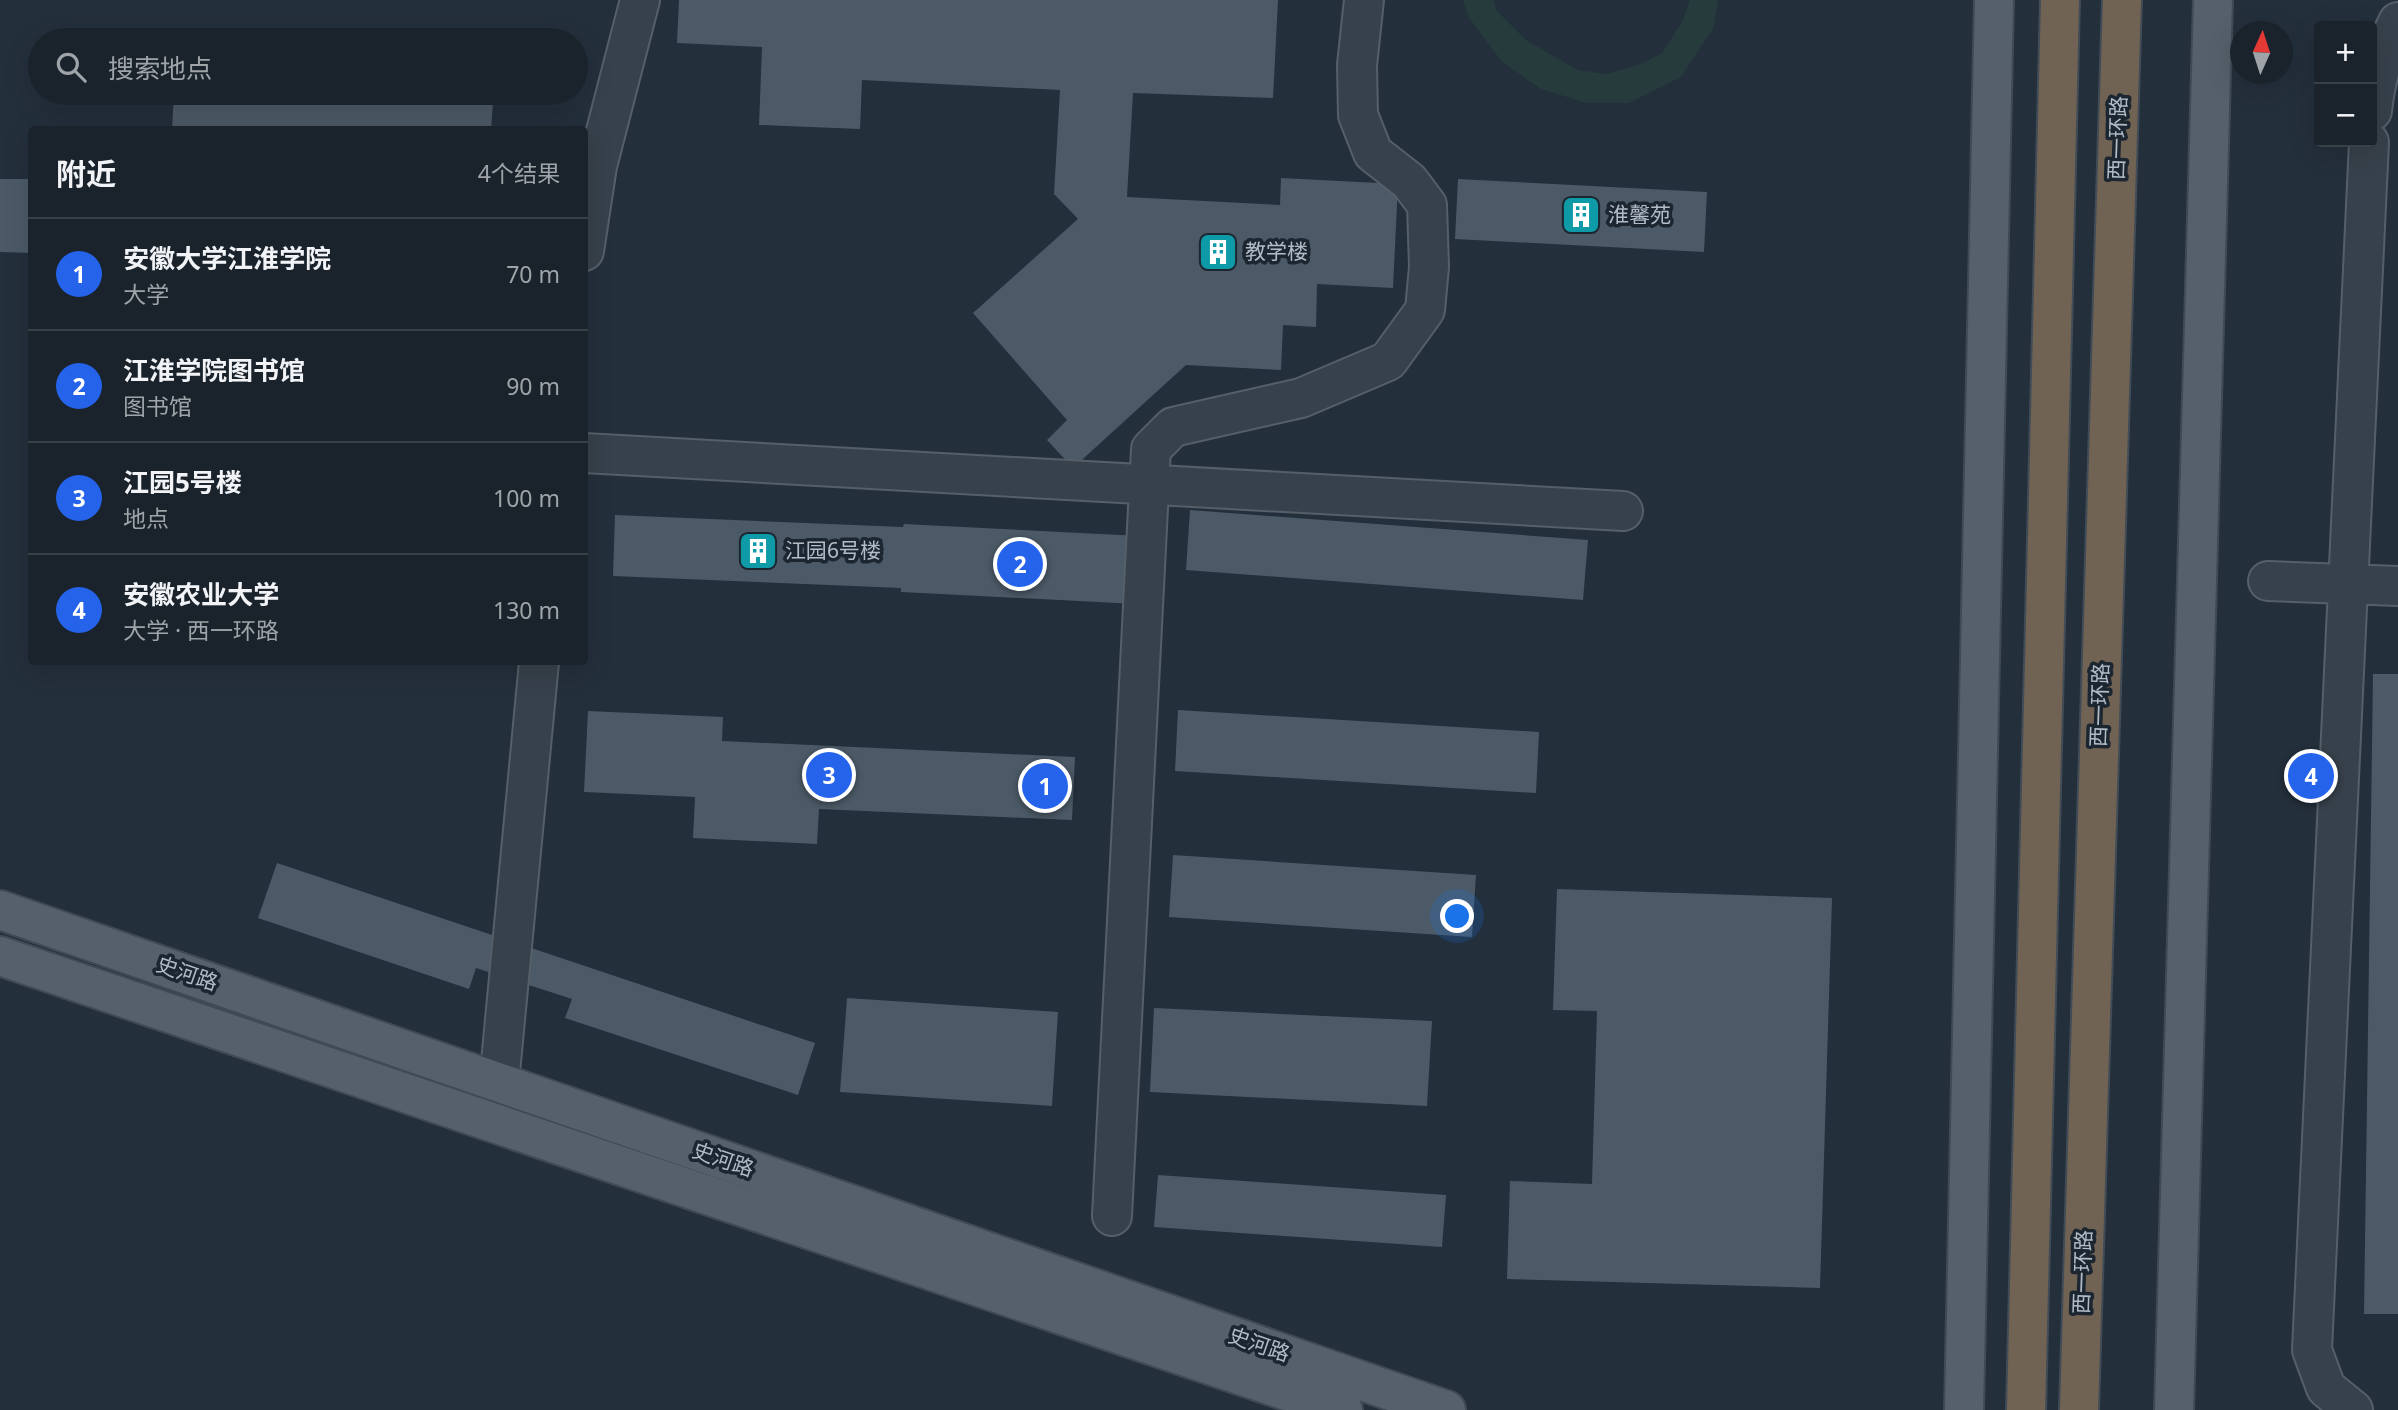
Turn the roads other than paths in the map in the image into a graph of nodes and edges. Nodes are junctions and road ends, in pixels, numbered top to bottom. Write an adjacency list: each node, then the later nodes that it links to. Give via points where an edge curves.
1 (640, 0): 10 (street, via 597,166)
2 (1364, 0): 12 (street, via 1357,65 1358,115 1373,153 1409,181 1427,205 1426,310 1388,361 1301,398 1173,427 1151,449)
3 (1994, 0): 24 (main road)
4 (2060, 0): 25 (highway)
5 (2122, 0): 26 (highway, 西一环路)
6 (2213, 0): 27 (main road)
7 (2398, 22): 8 (street)
8 (2375, 84)
9 (2370, 147): 15 (street)
10 (588, 225)
11 (588, 453): 12 (street)
12 (1149, 485): 13 (street); 21 (street)
13 (1623, 511)
14 (2268, 581): 15 (street)
15 (2350, 584): 16 (street); 28 (street, via 2312,1350 2326,1388)
16 (2398, 586)
17 (539, 665): 20 (street)
18 (0, 910): 20 (main road, 史河路)
19 (0, 956): 22 (main road, 史河路)
20 (499, 1083): 23 (main road, 史河路)
21 (1112, 1216)
22 (1343, 1410)
23 (1446, 1410)
24 (1964, 1410)
25 (2026, 1410)
26 (2079, 1410)
27 (2174, 1410)
28 (2353, 1410)

